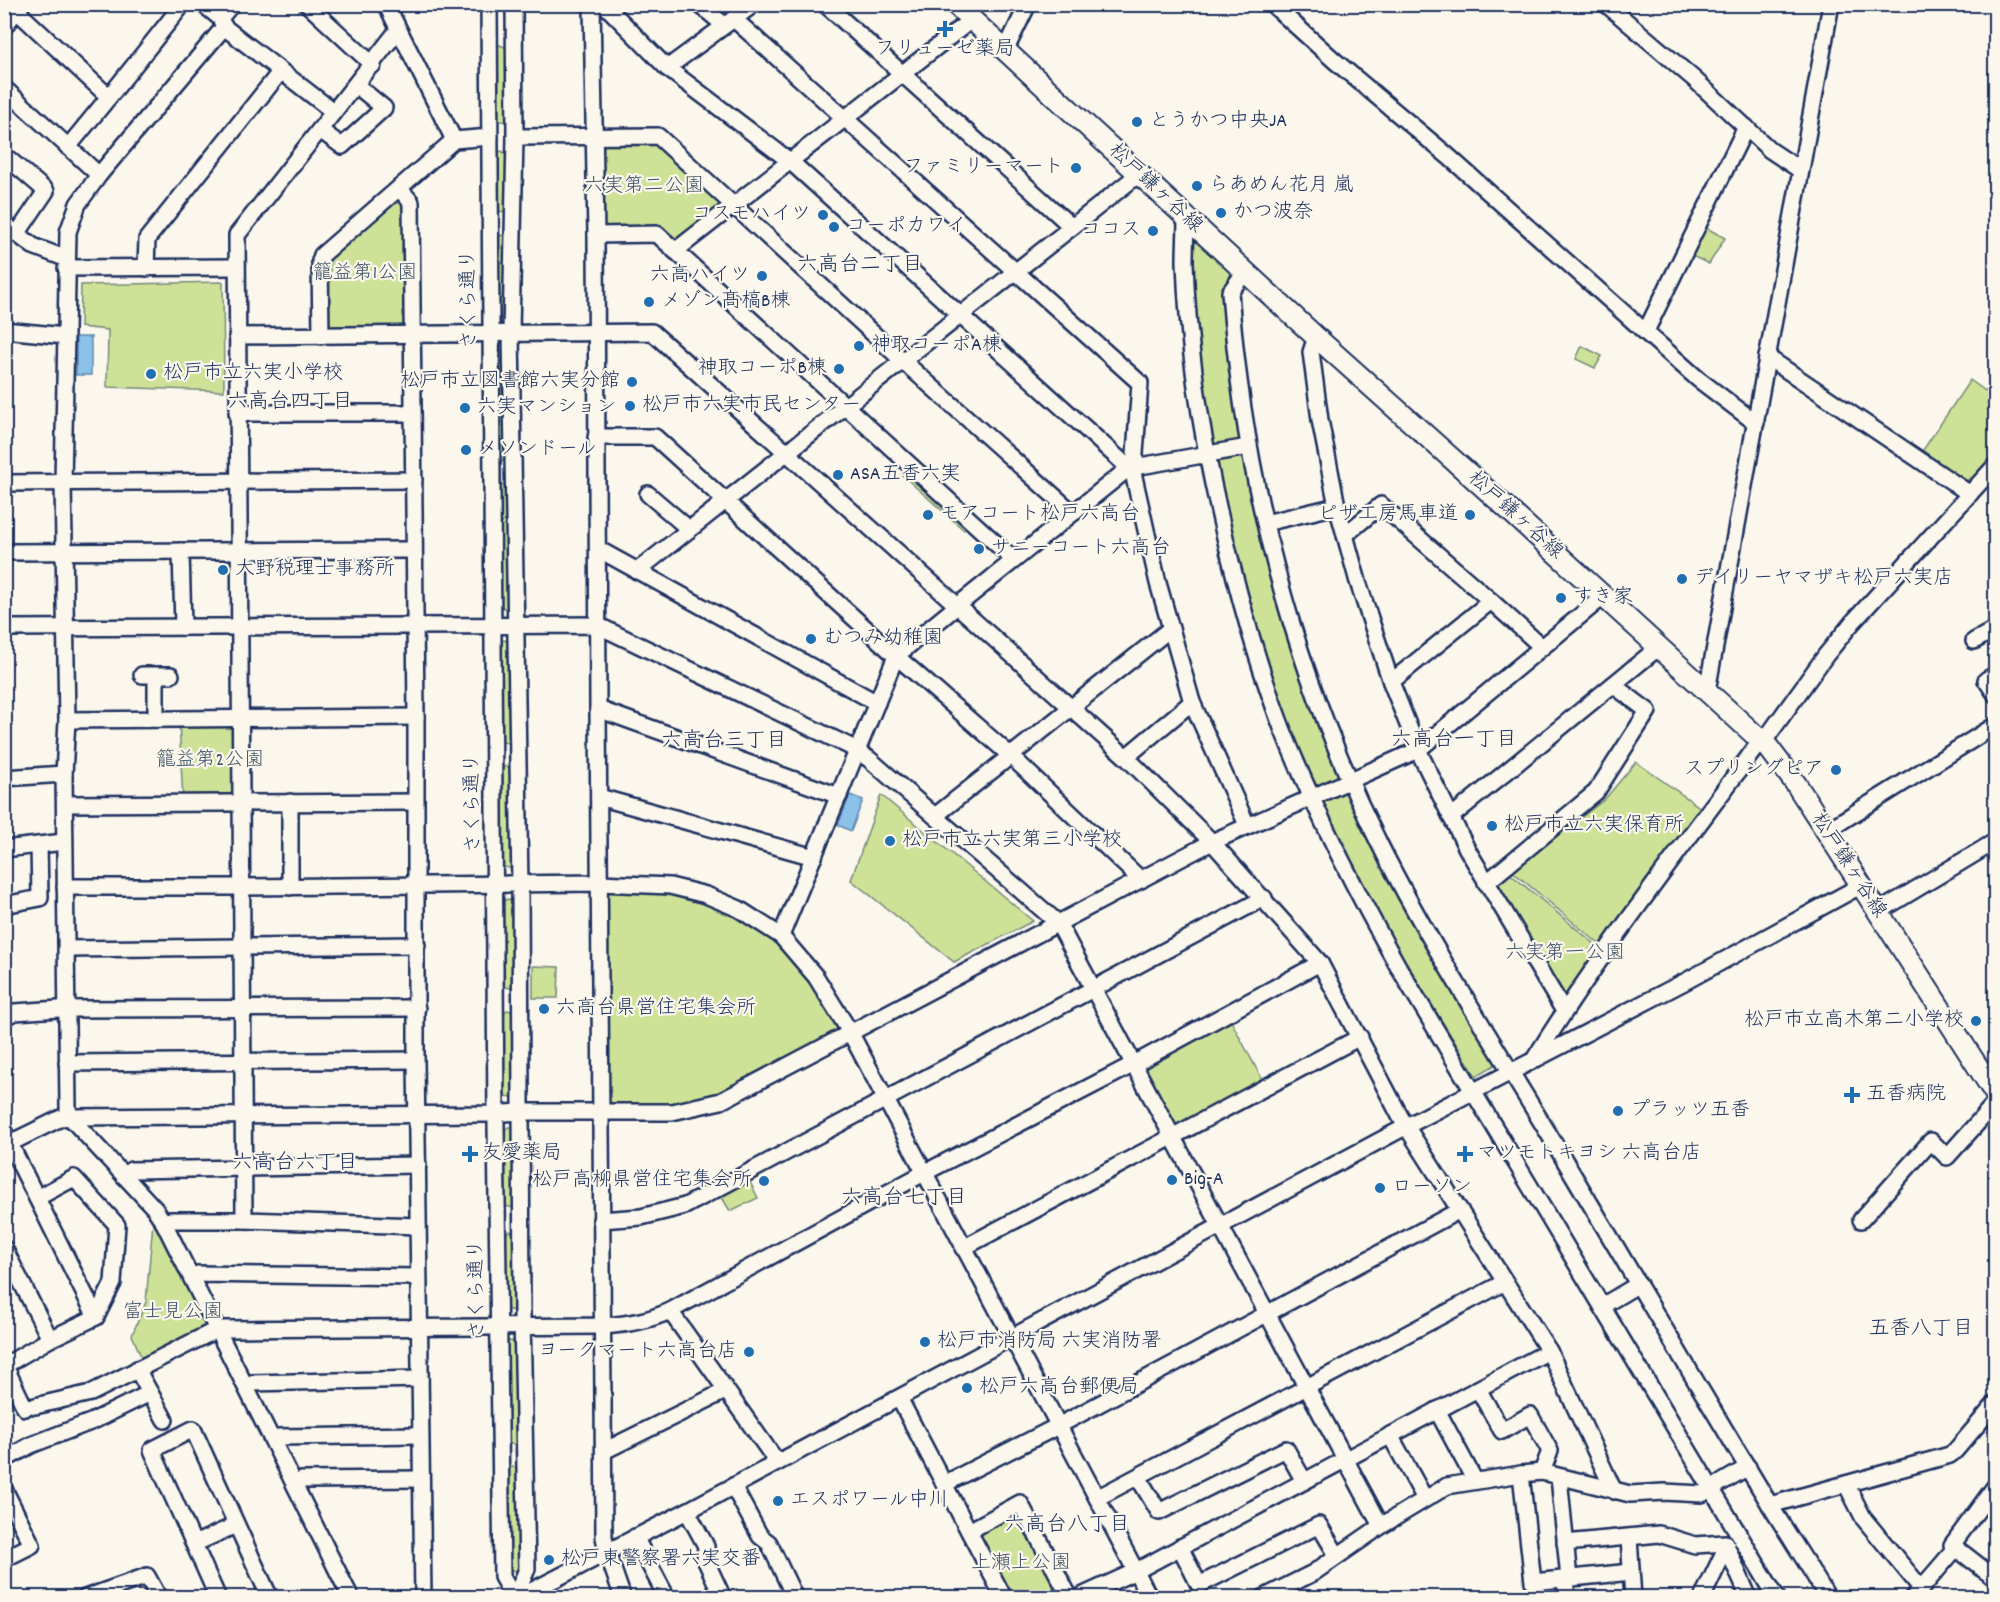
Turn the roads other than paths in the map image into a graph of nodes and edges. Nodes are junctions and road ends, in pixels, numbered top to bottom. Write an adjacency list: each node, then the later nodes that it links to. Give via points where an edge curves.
1 (203, 4): 21 (street)
2 (232, 4): 21 (street)
3 (307, 4): 25 (street)
4 (386, 4): 23 (street)
5 (489, 4): 36 (street, さくら通り)
6 (514, 4): 38 (street, さくら通り)
7 (592, 4): 37 (street)
8 (604, 4): 26 (street)
9 (699, 4): 20 (street)
10 (754, 4): 20 (street)
11 (825, 4): 28 (street)
12 (955, 4): 19 (main road, 松戸鎌ヶ谷線)
13 (1028, 4): 24 (street)
14 (1272, 4): 60 (street)
15 (1606, 4): 34 (street)
16 (1831, 4): 43 (street)
17 (20, 8): 22 (street); 31 (street)
18 (178, 9): 31 (street)
19 (971, 20): 24 (main road, 松戸鎌ヶ谷線); 28 (street)
20 (729, 22): 26 (street); 33 (street)
21 (222, 23): 27 (street); 45 (street)
22 (4, 27)
23 (398, 30): 25 (street); 39 (street)
24 (1005, 51): 44 (main road, 松戸鎌ヶ谷線)
25 (373, 64): 29 (street)
26 (667, 68): 42 (street)
27 (281, 71): 32 (street); 55 (street, via 147,239)
28 (903, 74): 33 (street); 49 (street)
29 (356, 85): 32 (street); 35 (street, via 384,108 342,146)
30 (5, 90): 40 (street)
31 (110, 97): 40 (street)
32 (334, 112): 35 (street)
33 (846, 118): 42 (street); 56 (street)
34 (1746, 127): 43 (street, via 1770,150); 60 (street)
35 (320, 130): 54 (street, via 237,235)
36 (490, 136): 39 (street); 63 (street, さくら通り)
37 (594, 136): 38 (street); 47 (street, via 658,136); 51 (street)
38 (515, 137): 61 (street, さくら通り)
39 (454, 140): 46 (street)
40 (68, 147): 45 (street)
41 (4, 155): 50 (street, via 46,191)
42 (791, 162): 47 (street); 58 (street)
43 (1800, 170): 69 (street)
44 (1139, 174): 48 (main road, 松戸鎌ヶ谷線); 49 (street)
45 (99, 175): 53 (street, via 78,204 68,232)
46 (399, 188): 64 (street, via 411,202); 67 (street, via 322,255)
47 (734, 206): 52 (street); 70 (street)
48 (1186, 217): 57 (main road, 松戸鎌ヶ谷線); 78 (street, via 1189,320)
49 (1072, 227): 56 (street)
50 (11, 229): 53 (street)
51 (596, 235): 52 (street, via 657,234); 62 (street)
52 (675, 251): 71 (street)
53 (66, 264): 55 (street); 65 (street)
54 (237, 267): 55 (street); 66 (street)
55 (146, 268)
56 (1016, 271): 58 (street); 80 (street, via 1140,382)
57 (1245, 272): 68 (main road, 松戸鎌ヶ谷線); 76 (street, via 1230,292)
58 (960, 315): 70 (street); 80 (street)
59 (4, 330): 65 (street)
60 (1646, 332): 74 (street, via 1711,390)
61 (512, 333): 62 (street); 63 (street); 105 (street, さくら通り)
62 (596, 333): 75 (street); 77 (street, via 652,332)
63 (492, 334): 64 (street); 104 (street, さくら通り)
64 (412, 335): 67 (street); 73 (street)
65 (65, 336): 84 (street)
66 (237, 336): 67 (street); 72 (street)
67 (321, 336)
68 (1316, 337): 88 (street, via 1311,352); 101 (main road, 松戸鎌ヶ谷線)
69 (1767, 357): 74 (street); 86 (street)
70 (903, 361): 71 (street); 89 (street)
71 (845, 406): 77 (street); 99 (street)
72 (237, 413): 73 (street); 82 (street)
73 (412, 413): 81 (street)
74 (1756, 423): 122 (street)
75 (596, 437): 87 (street, via 655,437); 93 (street)
76 (1248, 447): 78 (street); 90 (street)
77 (786, 452): 87 (street); 103 (street)
78 (1207, 455): 80 (street); 142 (street, via 1253,643)
79 (1995, 465): 86 (street)
80 (1132, 468): 89 (street); 113 (street)
81 (414, 480): 82 (street); 94 (street)
82 (238, 482): 84 (street); 97 (street)
83 (4, 483): 84 (street)
84 (63, 483): 95 (street)
85 (648, 494): 91 (street)
86 (1970, 494): 133 (street, via 1852,623)
87 (725, 500): 91 (street); 117 (street)
88 (1337, 506): 90 (street); 92 (street)
89 (1073, 513): 99 (street)
90 (1265, 523): 140 (street, via 1312,686)
91 (689, 529): 100 (street)
92 (1345, 535): 102 (street, via 1381,505); 120 (street)
93 (598, 549): 100 (street); 106 (street)
94 (413, 550): 97 (street); 107 (street)
95 (64, 551): 96 (street); 98 (street); 111 (street)
96 (181, 551): 97 (street); 108 (street)
97 (238, 551): 109 (street)
98 (4, 552)
99 (1014, 560): 103 (street)
100 (637, 571): 125 (street)
101 (1604, 596): 115 (street); 116 (main road, 松戸鎌ヶ谷線)
102 (1491, 602): 115 (street); 120 (street)
103 (957, 606): 117 (street); 126 (street)
104 (493, 625): 105 (street); 107 (street); 161 (street, さくら通り)
105 (515, 625): 106 (street); 163 (street, さくら通り)
106 (597, 625): 127 (street); 135 (street)
107 (414, 626): 109 (street); 128 (street)
108 (183, 627): 109 (street); 111 (street)
109 (239, 627): 130 (street)
110 (4, 628): 111 (street)
111 (64, 628): 131 (street)
112 (1995, 628): 114 (street)
113 (1170, 629): 124 (street); 126 (street)
114 (1974, 641)
115 (1542, 647): 134 (street)
116 (1659, 647): 121 (street); 122 (main road, 松戸鎌ヶ谷線)
117 (896, 656): 125 (street); 136 (street)
118 (1995, 674): 123 (street, via 1986,680)
119 (156, 676): 129 (street)
120 (1391, 682): 134 (street)
121 (1613, 685): 149 (street); 160 (street, via 1648,711 1602,783)
122 (1707, 691): 133 (main road, 松戸鎌ヶ谷線)
123 (1995, 695)
124 (1192, 702): 137 (street); 150 (street)
125 (877, 703): 135 (street)
126 (1070, 707): 136 (street); 137 (street)
127 (598, 709): 141 (street); 143 (street)
128 (416, 717): 130 (street); 145 (street)
129 (156, 719): 130 (street); 131 (street)
130 (240, 719): 146 (street)
131 (67, 720): 138 (street)
132 (1994, 728): 151 (street)
133 (1761, 741): 151 (main road, 松戸鎌ヶ谷線, via 1780,761); 181 (street)
134 (1418, 750): 140 (street); 149 (street)
135 (857, 751): 141 (street); 148 (street)
136 (1011, 756): 148 (street); 158 (street)
137 (1126, 757): 154 (street)
138 (64, 774): 139 (street); 147 (street)
139 (4, 778)
140 (1350, 779): 142 (street); 190 (street, via 1409,900)
141 (839, 796): 157 (street)
142 (1311, 796): 150 (street); 191 (street, via 1366,909)
143 (599, 797): 157 (street); 159 (street)
144 (290, 802): 145 (street); 146 (street); 167 (street)
145 (415, 802): 162 (street)
146 (240, 803): 147 (street); 166 (street)
147 (65, 804): 153 (street)
148 (935, 816): 171 (street)
149 (1451, 818): 160 (street)
150 (1247, 825): 154 (street)
151 (1826, 831): 164 (main road, 松戸鎌ヶ谷線)
152 (1995, 841): 170 (street)
153 (64, 842): 155 (street); 165 (street)
154 (1212, 842): 158 (street); 168 (street)
155 (39, 845): 156 (street); 169 (street, via 40,898)
156 (4, 849)
157 (814, 857): 172 (street)
158 (1141, 880): 171 (street)
159 (599, 883): 163 (street); 172 (street, via 670,886 706,896 739,909); 198 (street)
160 (1486, 883): 181 (street)
161 (496, 884): 162 (street); 163 (street); 195 (street, さくら通り)
162 (416, 885): 167 (street); 173 (street)
163 (520, 885): 196 (street, さくら通り)
164 (1860, 886): 170 (main road, 松戸鎌ヶ谷線); 185 (street)
165 (65, 887): 166 (street); 175 (street)
166 (241, 887): 167 (street); 174 (street)
167 (290, 887)
168 (1264, 898): 176 (street); 177 (street)
169 (4, 905)
170 (1878, 912): 192 (main road, 松戸鎌ヶ谷線)
171 (1058, 923): 177 (street); 183 (street)
172 (781, 936): 183 (street, via 816,976)
173 (417, 945): 174 (street); 178 (street)
174 (242, 948): 175 (street); 179 (street)
175 (66, 949): 180 (street)
176 (1320, 963): 184 (street); 189 (street)
177 (1095, 990): 189 (street); 193 (street)
178 (417, 1008): 179 (street); 186 (street)
179 (242, 1009): 180 (street); 187 (street)
180 (66, 1010): 182 (street, via 15,1012); 188 (street)
181 (1564, 1011): 185 (street)
182 (4, 1017)
183 (850, 1032): 193 (street); 198 (street, via 721,1101 672,1112)
184 (1360, 1036): 201 (street); 202 (street)
185 (1535, 1059): 190 (street)
186 (416, 1060): 187 (street); 197 (street)
187 (243, 1061): 188 (street); 199 (street)
188 (67, 1063): 200 (street)
189 (1134, 1064): 202 (street); 206 (street)
190 (1510, 1072): 191 (street); 221 (street)
191 (1473, 1091): 201 (street); 222 (street)
192 (1995, 1095)
193 (885, 1100): 206 (street); 211 (street, via 685,1206 641,1217)
194 (1995, 1102): 212 (street, via 1947,1156 1930,1142)
195 (496, 1112): 196 (street); 197 (street); 227 (street, さくら通り)
196 (521, 1112): 198 (street); 228 (street, さくら通り)
197 (417, 1113): 199 (street); 204 (street)
198 (601, 1113): 211 (street)
199 (243, 1115): 200 (street); 205 (street)
200 (70, 1117): 203 (street); 207 (street)
201 (1407, 1126): 209 (street); 215 (street)
202 (1173, 1137): 215 (street); 217 (street)
203 (6, 1141): 208 (street)
204 (418, 1165): 205 (street); 214 (street)
205 (244, 1168): 207 (street, via 131,1170); 210 (street)
206 (924, 1173): 217 (street); 223 (street)
207 (124, 1176): 213 (street)
208 (37, 1198): 225 (street); 225 (street, via 74,1178 117,1225 113,1283)
209 (1460, 1210): 220 (street); 224 (street)
210 (244, 1220): 213 (street); 214 (street)
211 (601, 1220): 226 (street)
212 (1861, 1220)
213 (164, 1223): 218 (street)
214 (418, 1226): 219 (street)
215 (1221, 1226): 224 (street); 231 (street)
216 (4, 1248): 232 (street)
217 (963, 1248): 231 (street)
218 (193, 1276): 219 (street); 230 (street)
219 (418, 1277): 229 (street)
220 (1505, 1282): 233 (street); 238 (street)
221 (1639, 1284): 222 (street); 254 (street)
222 (1602, 1306): 268 (street)
223 (670, 1311): 226 (street, via 650,1320); 240 (street)
224 (1266, 1314): 238 (street); 246 (street)
225 (96, 1317): 232 (street)
226 (604, 1326): 228 (street); 250 (street)
227 (500, 1327): 228 (street); 229 (street); 299 (street, さくら通り, via 502,1577)
228 (522, 1327): 299 (street, さくら通り, via 527,1569)
229 (419, 1328): 230 (street); 236 (street)
230 (218, 1329): 235 (street); 237 (street)
231 (1011, 1337): 242 (street); 246 (street)
232 (50, 1339): 234 (street)
233 (1549, 1351): 239 (street); 269 (street)
234 (5, 1365): 235 (street, via 30,1407 91,1393)
235 (137, 1369): 241 (street)
236 (420, 1379): 237 (street); 247 (street)
237 (245, 1385): 249 (street)
238 (1306, 1389): 251 (street); 257 (street)
239 (1478, 1389): 244 (street); 255 (street, via 1502,1431 1530,1415 1550,1451)
240 (725, 1391): 250 (street); 253 (street)
241 (150, 1392): 245 (street); 252 (street)
242 (899, 1398): 253 (street); 263 (street)
243 (1995, 1403): 264 (street, via 1950,1455)
244 (1437, 1410): 248 (street); 261 (street)
245 (165, 1420)
246 (1058, 1426): 263 (street); 270 (street)
247 (420, 1435): 249 (street); 259 (street)
248 (1390, 1435): 251 (street); 271 (street)
249 (272, 1439): 262 (street)
250 (604, 1451): 285 (street)
251 (1345, 1459): 260 (street); 275 (street)
252 (4, 1460)
253 (777, 1462): 266 (street)
254 (1748, 1467): 268 (street); 272 (street)
255 (1542, 1472): 256 (street); 258 (street)
256 (1521, 1474): 261 (street); 290 (street, via 1533,1582)
257 (1138, 1477): 260 (street, via 1159,1512 1286,1449); 270 (street)
258 (1559, 1477): 269 (street); 280 (street)
259 (420, 1479): 262 (street, via 302,1480); 298 (street)
260 (1304, 1481): 283 (street)
261 (1474, 1481): 271 (street, via 1447,1486)
262 (295, 1484): 297 (street)
263 (944, 1484): 276 (street)
264 (1846, 1484): 272 (street); 292 (street, via 1864,1519)
265 (1995, 1485): 284 (street, via 1952,1545)
266 (733, 1486): 273 (street); 303 (street, via 759,1536 770,1543)
267 (4, 1489): 287 (street, via 32,1545)
268 (1711, 1489): 269 (street, via 1702,1494); 278 (street)
269 (1614, 1491)
270 (1097, 1498): 288 (street)
271 (1425, 1499): 275 (street)
272 (1770, 1505): 314 (street)
273 (687, 1511): 277 (street); 302 (street, via 705,1546 705,1559)
274 (236, 1525): 281 (street); 281 (street, via 193,1430 152,1450); 296 (street)
275 (1381, 1526): 286 (street)
276 (969, 1531): 304 (street); 305 (street, via 1020,1503)
277 (635, 1537): 285 (street); 301 (street)
278 (1740, 1537): 282 (street); 313 (street)
279 (1629, 1538): 280 (street); 282 (street, via 1659,1534 1695,1545); 289 (street)
280 (1566, 1543): 290 (street)
281 (194, 1544): 295 (street)
282 (1726, 1545): 311 (street); 312 (street)
283 (1180, 1547): 286 (street, via 1199,1585 1319,1525); 288 (street)
284 (1956, 1548): 291 (street); 292 (street)
285 (607, 1552): 299 (street); 300 (street)
286 (1337, 1555): 308 (street, via 1313,1573)
287 (4, 1559)
288 (1136, 1571): 306 (street); 307 (street)
289 (1631, 1572): 290 (street); 310 (street)
290 (1568, 1579): 309 (street)
291 (1995, 1579)
292 (1917, 1593)
293 (85, 1598): 294 (street, via 147,1576)
294 (159, 1598)
295 (218, 1598)
296 (270, 1598)
297 (351, 1598)
298 (423, 1598)
299 (516, 1598)
300 (623, 1598)
301 (667, 1598)
302 (723, 1598)
303 (795, 1598)
304 (1004, 1598)
305 (1070, 1598)
306 (1077, 1598)
307 (1150, 1598)
308 (1263, 1598)
309 (1567, 1598)
310 (1633, 1598)
311 (1702, 1598)
312 (1749, 1598)
313 (1777, 1598)
314 (1828, 1598)

